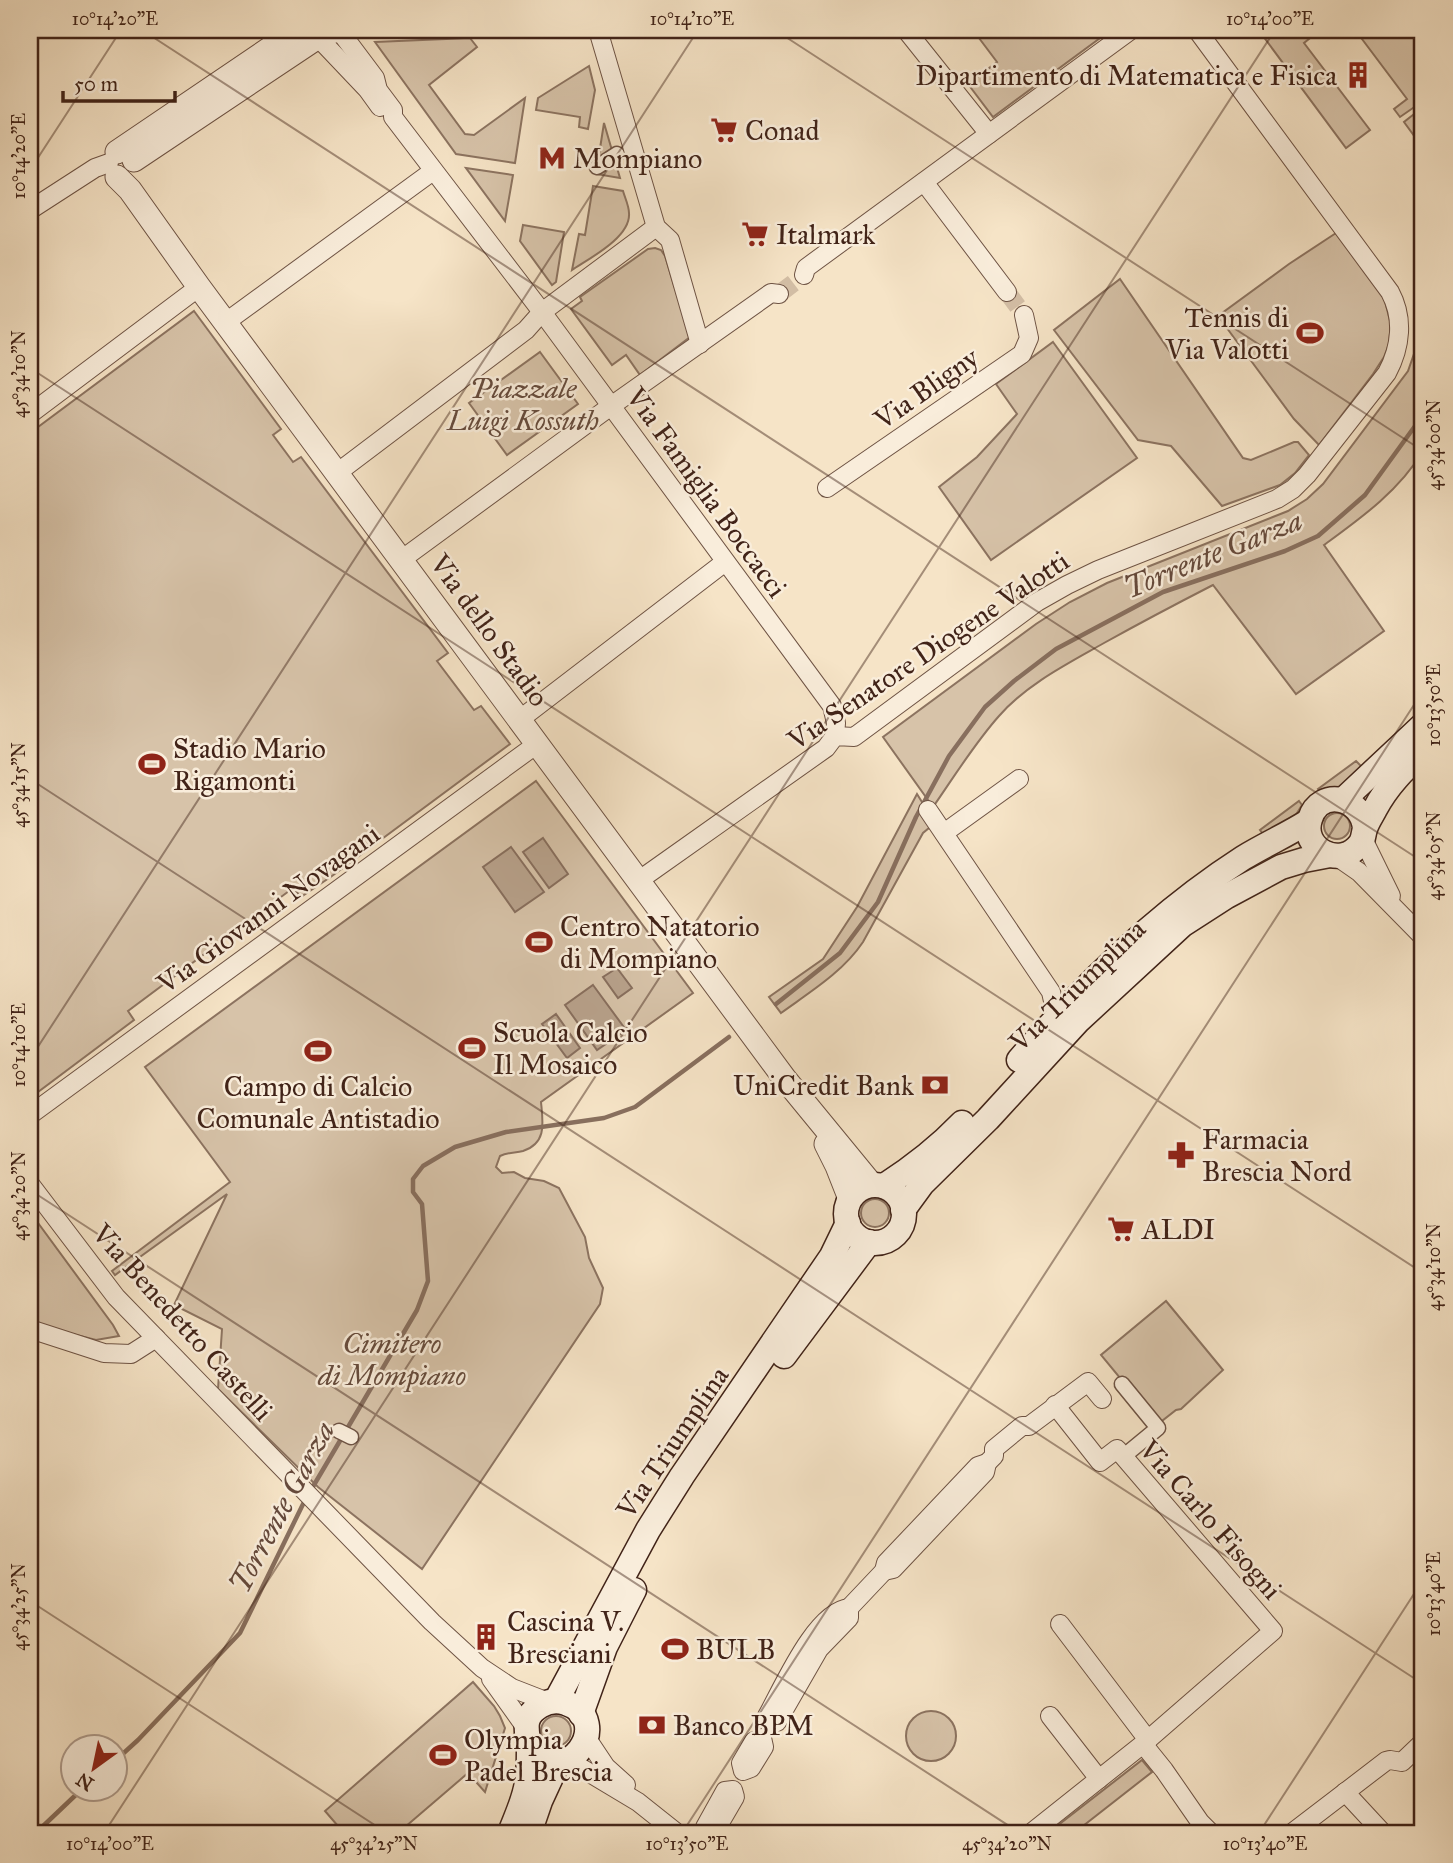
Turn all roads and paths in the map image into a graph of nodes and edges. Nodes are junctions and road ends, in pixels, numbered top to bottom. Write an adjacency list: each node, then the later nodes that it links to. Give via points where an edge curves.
1 (598, 30): 13 (street)
2 (906, 30): 6 (street)
3 (1132, 30): 6 (street)
4 (1197, 30): 30 (street, Via Senatore Diogene Valotti, via 1390,292 1399,324 1392,364 1293,489 1067,585 1022,612 854,737)
5 (320, 31): 9 (street); 10 (street, Via Famiglia Boccacci)
6 (989, 134): 11 (street)
7 (617, 154): 8 (street)
8 (597, 167)
9 (124, 169): 12 (street, via 95,168); 15 (street, Via dello Stadio)
10 (433, 171): 18 (street, Via Famiglia Boccacci); 20 (street)
11 (924, 181): 14 (street); 17 (street)
12 (30, 211)
13 (656, 227): 18 (street); 21 (street, via 670,240)
14 (803, 270)
15 (200, 287): 20 (street, Via dello Stadio); 23 (street)
16 (774, 291): 21 (street)
17 (1007, 292)
18 (541, 312): 22 (street, Via Famiglia Boccacci); 24 (street, via 526,330)
19 (1024, 315): 25 (street, Via Bligny, via 1029,338 1022,354)
20 (226, 322): 24 (street, Via dello Stadio)
21 (700, 344): 22 (street)
22 (611, 406): 26 (street); 27 (street, Via Famiglia Boccacci)
23 (30, 414)
24 (337, 472): 26 (street, Via dello Stadio)
25 (827, 488)
26 (401, 560): 28 (street, Via dello Stadio)
27 (726, 562): 28 (street); 30 (street, Via Famiglia Boccacci, via 832,706)
28 (519, 720): 31 (street, Via dello Stadio)
29 (1423, 726): 34 (main road, Via Triumplina)
30 (835, 736): 40 (street, Via Senatore Diogene Valotti, via 826,748)
31 (537, 744): 40 (street, Via dello Stadio); 45 (street, Via Giovanni Novagani)
32 (1423, 752): 38 (main road, via 1382,796)
33 (1019, 779): 37 (street)
34 (1343, 800): 36 (main road, Via Triumplina, via 1322,803); 38 (main road, via 1359,810)
35 (928, 810): 37 (street, Via Triumplina)
36 (1309, 821): 39 (main road, via 1312,843); 43 (main road, Via Triumplina, via 1245,857 1172,910)
37 (944, 833): 43 (street, Via Triumplina, via 1051,992)
38 (1364, 834): 39 (main road, Via Triumplina, via 1354,850); 41 (street)
39 (1333, 856): 41 (street, via 1359,872); 48 (main road, Via Triumplina, via 1281,867 1182,925 1078,1021 922,1184)
40 (638, 881): 44 (street, Via dello Stadio)
41 (1397, 909): 42 (street)
42 (1423, 937)
43 (1057, 1019): 47 (main road, Via Triumplina, via 950,1136 911,1169)
44 (804, 1104): 47 (street, Via dello Stadio); 49 (street, Via dello Stadio, via 837,1166)
45 (30, 1115)
46 (30, 1184): 52 (street, Via Benedetto Castelli, via 116,1297)
47 (878, 1186): 48 (main road, via 897,1195); 49 (main road, Via Triumplina, via 859,1189)
48 (904, 1210): 50 (main road, Via Triumplina, via 896,1233)
49 (849, 1211): 50 (main road, via 856,1235); 59 (main road, Via Triumplina, via 832,1256 641,1541)
50 (869, 1242): 61 (main road, Via Triumplina, via 769,1377 655,1550 606,1647)
51 (30, 1329): 52 (street, via 104,1353 131,1354)
52 (156, 1338): 58 (street, Via Benedetto Castelli)
53 (1122, 1384): 56 (street, via 1157,1428)
54 (1102, 1399): 55 (street, via 1088,1382)
55 (1055, 1405): 56 (street, Via Carlo Fisogni, via 1100,1462 1117,1449); 67 (street, via 994,1449 985,1472 849,1608 849,1618 819,1649 777,1722 766,1731 764,1747)
56 (1124, 1456): 63 (street, Via Carlo Fisogni, via 1273,1632)
57 (1060, 1624): 63 (street)
58 (482, 1668): 59 (street, Via Benedetto Castelli, via 512,1688); 62 (street, Via Benedetto Castelli)
59 (552, 1702): 61 (main road, via 570,1705); 62 (main road, Via Triumplina, via 533,1712)
60 (1050, 1716): 66 (street)
61 (584, 1726): 65 (main road, Via Triumplina, via 580,1751); 69 (street, via 606,1767)
62 (527, 1737): 65 (main road, via 541,1759); 70 (main road, via 527,1784)
63 (1146, 1742): 66 (street, Via Carlo Fisogni); 76 (street)
64 (1423, 1742): 68 (street, via 1402,1762 1386,1761)
65 (563, 1761): 69 (street); 71 (main road, Via Triumplina)
66 (1099, 1779): 75 (street, Via Carlo Fisogni)
67 (733, 1790): 73 (street, via 725,1791); 74 (street, via 735,1797)
68 (1345, 1792): 77 (street); 78 (street)
69 (638, 1802): 72 (street)
70 (510, 1833)
71 (528, 1833)
72 (677, 1833)
73 (706, 1833)
74 (714, 1833)
75 (1031, 1833)
76 (1211, 1833)
77 (1292, 1833)
78 (1383, 1833)

